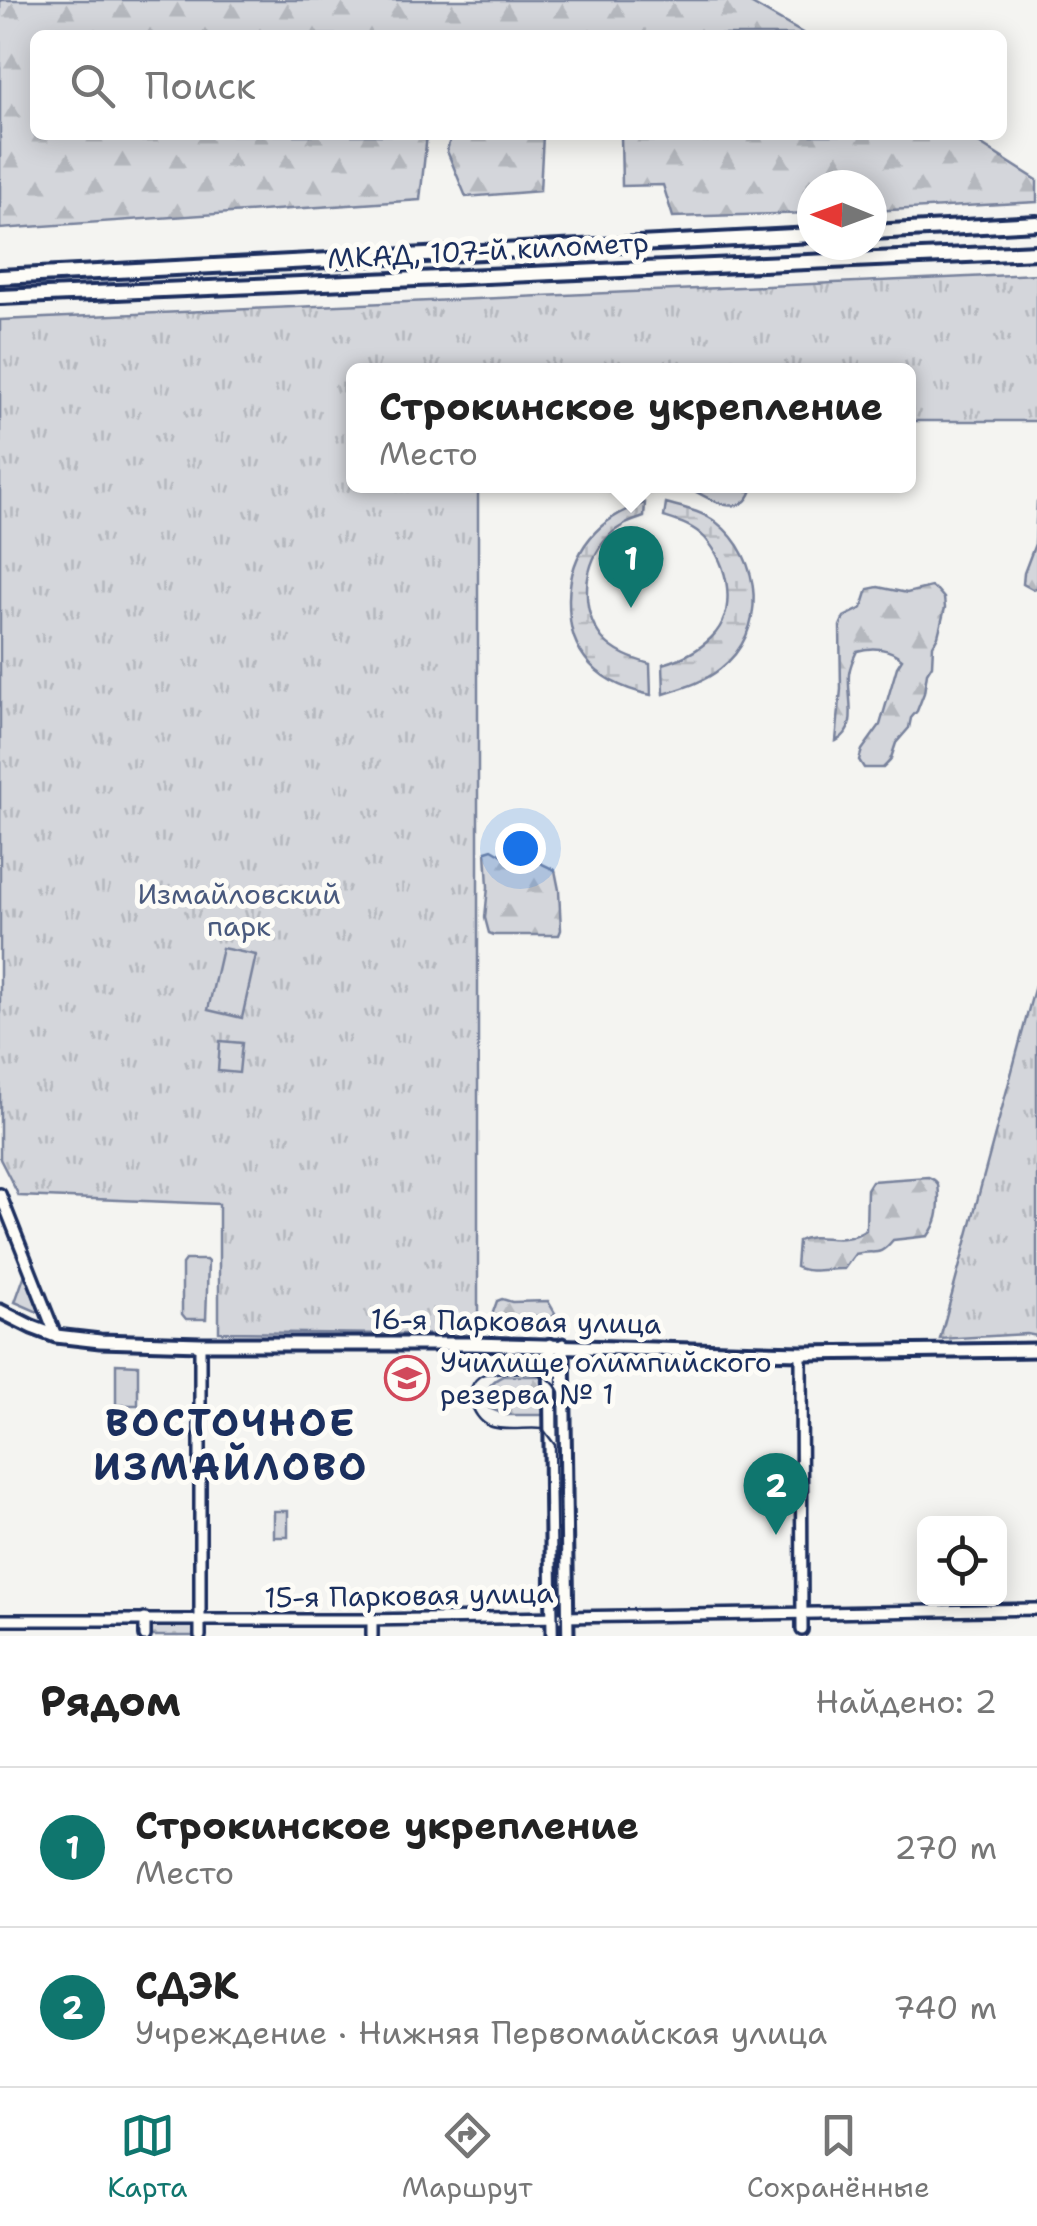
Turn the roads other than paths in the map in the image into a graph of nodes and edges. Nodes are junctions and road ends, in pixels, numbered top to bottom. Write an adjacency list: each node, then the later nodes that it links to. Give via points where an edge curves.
1 (1037, 223): 2 (highway)
2 (887, 231)
3 (797, 236): 5 (highway, МКАД, 107-й километр)
4 (1037, 252): 6 (highway, МКАД, 107-й километр)
5 (0, 276)
6 (0, 297)
7 (0, 1194): 9 (street)
8 (0, 1311): 9 (main road, 16-я Парковая улица)
9 (56, 1336): 10 (main road, 16-я Парковая улица)
10 (200, 1344): 11 (main road, 16-я Парковая улица); 21 (street)
11 (556, 1345): 13 (main road, 16-я Парковая улица); 16 (main road); 17 (main road)
12 (1037, 1350): 13 (main road, 16-я Парковая улица)
13 (801, 1353): 15 (street)
14 (1037, 1609): 15 (street, 15-я Парковая улица)
15 (802, 1614): 17 (street, 15-я Парковая улица); 22 (street)
16 (553, 1615): 17 (street, 15-я Парковая улица); 18 (street, 15-я Парковая улица); 26 (main road)
17 (567, 1615): 27 (main road)
18 (372, 1619): 21 (street, 15-я Парковая улица); 25 (street)
19 (0, 1620): 20 (street, 15-я Парковая улица)
20 (145, 1620): 21 (street, 15-я Парковая улица); 23 (street)
21 (200, 1620): 24 (street)
22 (802, 1633)
23 (145, 1636)
24 (200, 1636)
25 (372, 1636)
26 (553, 1636)
27 (567, 1636)

